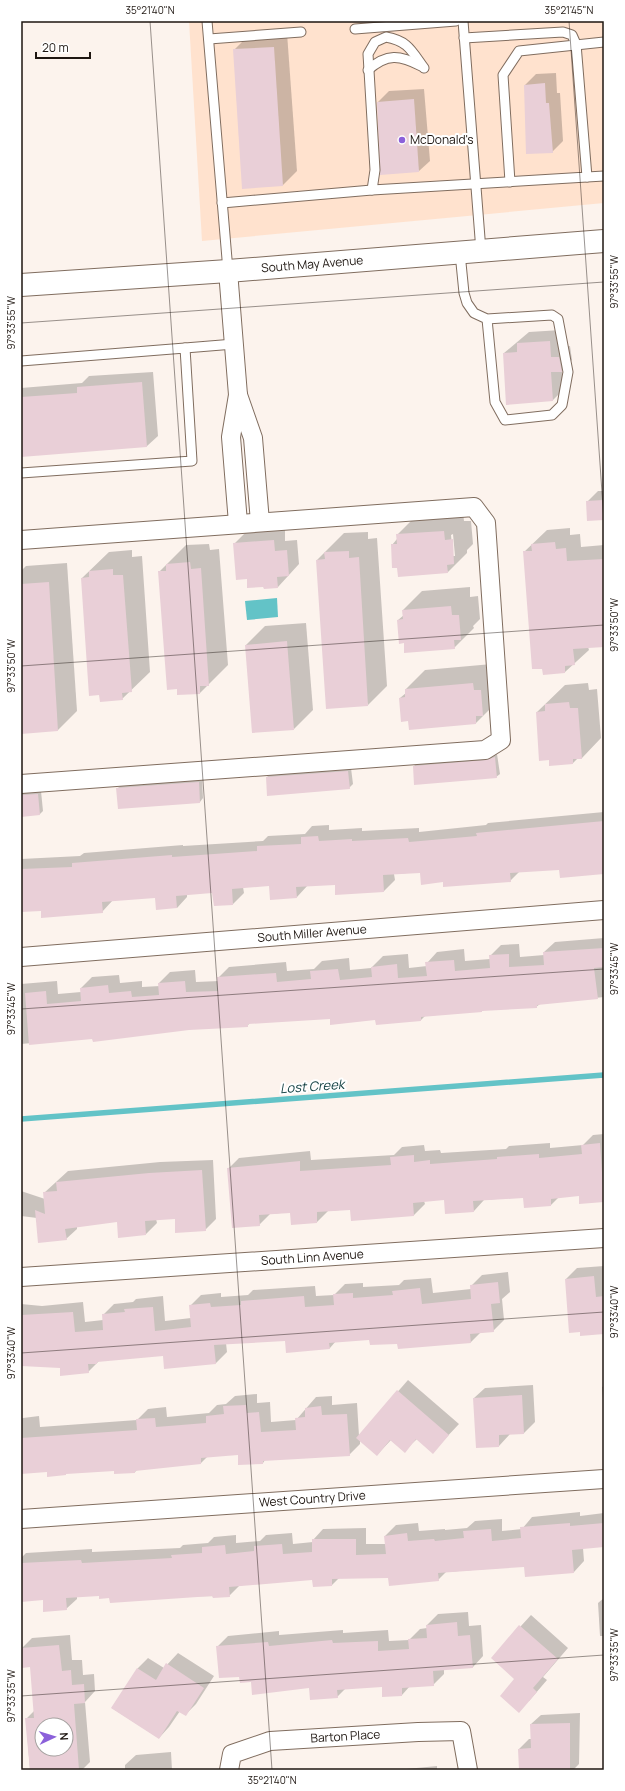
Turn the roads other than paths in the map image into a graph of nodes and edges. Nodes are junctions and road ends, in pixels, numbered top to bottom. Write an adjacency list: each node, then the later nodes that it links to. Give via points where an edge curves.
1 (207, 21): 7 (lane)
2 (456, 21): 4 (lane)
3 (463, 21): 6 (lane)
4 (355, 28)
5 (301, 32): 7 (lane)
6 (464, 38): 9 (lane, via 563,32 572,35); 14 (lane)
7 (208, 39): 16 (lane)
8 (604, 42): 9 (lane)
9 (576, 44): 12 (lane); 13 (lane, via 519,51 503,75)
10 (368, 70): 10 (lane, via 368,54 375,42 386,36 399,39 407,45 424,68 405,58 391,57 378,62); 15 (lane, via 375,170)
11 (604, 176): 12 (lane)
12 (587, 177): 13 (lane)
13 (510, 182): 14 (lane)
14 (476, 184): 15 (lane); 18 (lane)
15 (372, 187): 16 (lane)
16 (222, 203): 19 (lane)
17 (604, 242): 18 (main road, South May Avenue)
18 (471, 252): 19 (main road, South May Avenue); 21 (lane, via 464,293 467,304 474,313)
19 (228, 271): 20 (main road, South May Avenue); 22 (street)
20 (21, 284)
21 (487, 319): 21 (lane, via 552,315 558,319 568,372 562,405 552,415 505,420 495,402)
22 (234, 344): 23 (lane); 25 (street)
23 (185, 348): 24 (lane); 26 (lane, via 192,461)
24 (21, 361)
25 (238, 395): 27 (street, via 253,438); 28 (street, via 231,437)
26 (21, 472)
27 (260, 522): 28 (street); 30 (street, via 474,507 486,523 501,740 485,750)
28 (238, 523): 29 (street)
29 (21, 540)
30 (21, 784)
31 (604, 910): 32 (street, South Miller Avenue)
32 (21, 957)
33 (604, 1238): 34 (street, South Linn Avenue)
34 (21, 1277)
35 (604, 1479): 36 (street, West Country Drive)
36 (21, 1520)
37 (230, 1762): 38 (street, Barton Place, via 270,1741 461,1731)
38 (468, 1770)

